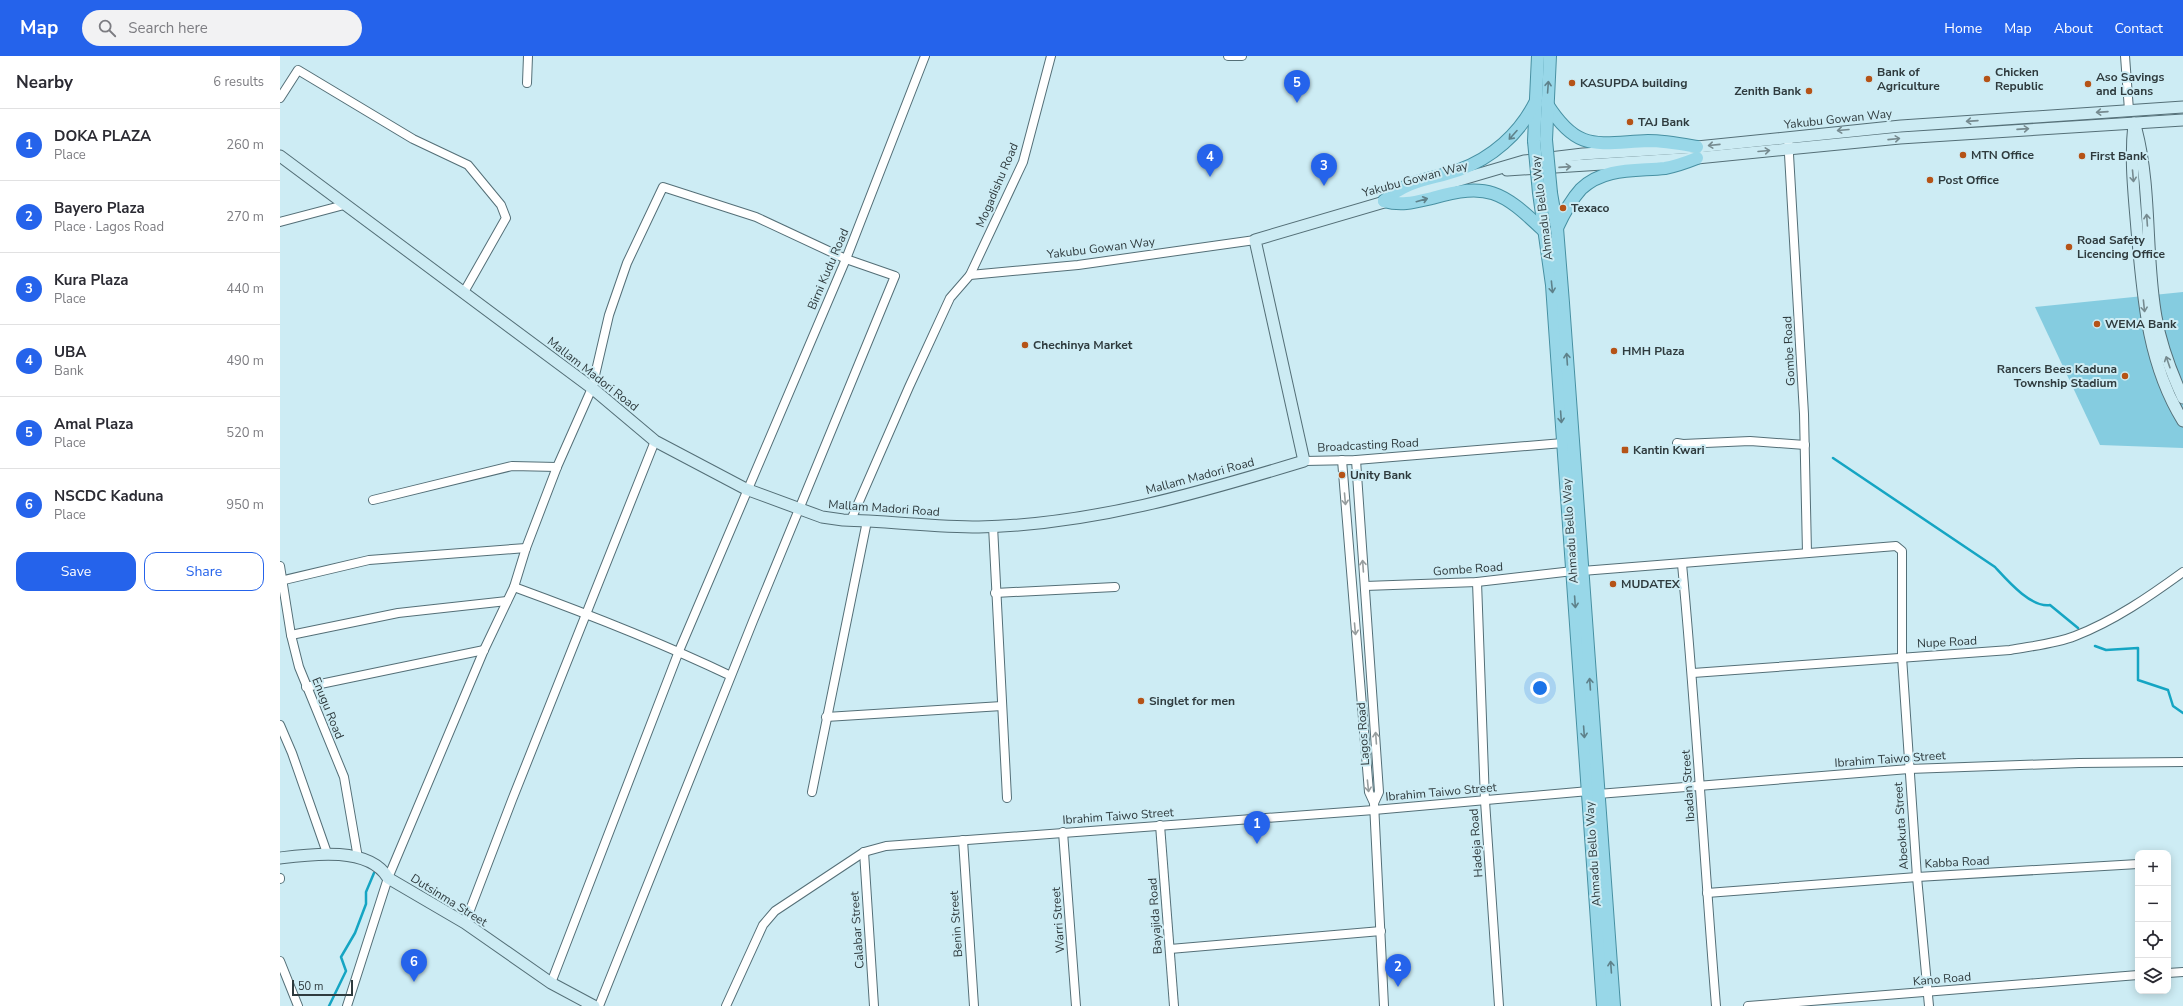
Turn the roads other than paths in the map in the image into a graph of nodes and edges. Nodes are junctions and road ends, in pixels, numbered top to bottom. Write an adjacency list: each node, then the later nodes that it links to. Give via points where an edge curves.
1 (528, 56): 9 (street)
2 (925, 56): 27 (street, Birni Kudu Road)
3 (1051, 56): 28 (street, Mogadishu Road, via 1023,162)
4 (1228, 56): 5 (street)
5 (1242, 56)
6 (1538, 56): 11 (main road, Ahmadu Bello Way)
7 (1550, 56): 11 (main road, Ahmadu Bello Way, one-way to 7)
8 (2125, 56): 13 (street)
9 (527, 83)
10 (280, 98): 29 (street, via 298,70 413,139 468,166 501,205 506,218)
11 (1541, 104): 17 (main road, Ahmadu Bello Way); 19 (main road, via 1565,129 1588,142 1622,144 1666,141); 21 (main road, one-way to 21, via 1497,150 1459,170 1396,189)
12 (2183, 107): 13 (street, Yakubu Gowan Way)
13 (2129, 110): 15 (street); 16 (street, Yakubu Gowan Way, one-way to 16, via 1901,126)
14 (2183, 120): 15 (street, Yakubu Gowan Way)
15 (2134, 123): 18 (street, Yakubu Gowan Way, one-way to 15, via 1900,138); 31 (street, one-way to 15, via 2162,346 2156,316 2142,152); 32 (street, one-way to 32, via 2131,153 2145,319 2162,377)
16 (1788, 137): 18 (street, Gombe Road); 19 (street, Yakubu Gowan Way, one-way to 19)
17 (1540, 140): 24 (main road, Ahmadu Bello Way, bridge); 25 (main road, Ahmadu Bello Way, bridge, via 1539,193)
18 (1789, 149): 19 (street, Yakubu Gowan Way, one-way to 18); 36 (street, Gombe Road)
19 (1697, 152): 21 (street, Yakubu Gowan Way, via 1523,170 1498,170); 24 (main road, via 1667,168 1622,171 1595,178 1571,203)
20 (280, 156): 22 (street, Mallam Madori Road)
21 (1384, 201): 25 (main road, one-way to 25, via 1402,205 1474,189 1494,193 1515,203); 26 (street, Yakubu Gowan Way)
22 (344, 205): 23 (street); 29 (street, Mallam Madori Road)
23 (280, 222)
24 (1557, 228): 52 (main road, Ahmadu Bello Way, one-way to 24)
25 (1543, 230): 34 (main road, Ahmadu Bello Way, one-way to 34, via 1552,285)
26 (1255, 240): 28 (street, Yakubu Gowan Way, via 1078,265); 39 (street, Broadcasting Road)
27 (846, 259): 30 (street, via 756,217 663,187 627,263 609,315); 41 (street, Birni Kudu Road); 43 (street, via 895,276)
28 (970, 274): 44 (street, via 950,298)
29 (464, 292): 30 (street, Mallam Madori Road)
30 (592, 388): 33 (street, Mallam Madori Road); 40 (street)
31 (2183, 398)
32 (2183, 421)
33 (655, 441): 41 (street, Mallam Madori Road); 61 (street)
34 (1563, 443): 38 (street, Broadcasting Road); 52 (main road, Ahmadu Bello Way)
35 (1677, 443): 36 (street, via 1750,441)
36 (1805, 445): 49 (street, Gombe Road)
37 (1342, 460): 38 (street, Broadcasting Road); 39 (street, Broadcasting Road); 79 (street, one-way to 79, via 1369,792)
38 (1356, 460): 56 (street, Lagos Road, one-way to 38)
39 (1304, 461): 46 (street, Mallam Madori Road, via 1178,498 1067,519)
40 (557, 467): 42 (street, via 512,466); 47 (street)
41 (746, 489): 43 (street, Mallam Madori Road); 64 (street, Birni Kudu Road)
42 (373, 500)
43 (800, 509): 44 (street, Mallam Madori Road, via 822,517); 67 (street)
44 (851, 520): 45 (street, Mallam Madori Road)
45 (867, 521): 46 (street, Mallam Madori Road); 70 (street)
46 (993, 526): 59 (street)
47 (526, 548): 54 (street, via 369,560); 57 (street)
48 (1900, 548): 49 (street, Gombe Road, via 1896,546); 65 (street, Abeokuta Street)
49 (1807, 553): 50 (street, Gombe Road)
50 (1682, 564): 52 (street, Gombe Road); 66 (street, Ibadan Street)
51 (280, 566): 54 (street, Enugu Road)
52 (1577, 571): 55 (street, Gombe Road); 76 (main road, Ahmadu Bello Way)
53 (2183, 572): 65 (street, Nupe Road, via 2153,594 2092,628 2054,643 2010,650)
54 (282, 581): 62 (street, Enugu Road)
55 (1477, 582): 56 (street, Gombe Road); 78 (street, Hadeja Road)
56 (1365, 586): 79 (street, Lagos Road, one-way to 56, via 1379,792)
57 (514, 587): 60 (street); 61 (street)
58 (1115, 587): 59 (street)
59 (995, 593): 69 (street)
60 (507, 601): 62 (street, via 398,613); 63 (street)
61 (587, 614): 64 (street); 91 (street)
62 (291, 635): 68 (street, Enugu Road)
63 (484, 650): 68 (street); 89 (street)
64 (679, 651): 67 (street); 98 (street, Birni Kudu Road)
65 (1902, 657): 66 (street, Nupe Road); 73 (street, Abeokuta Street)
66 (1693, 672): 74 (street, Ibadan Street)
67 (731, 676): 103 (street)
68 (306, 687): 86 (street, Enugu Road, via 344,777)
69 (1002, 706): 70 (street); 77 (street)
70 (826, 717): 75 (street)
71 (280, 725): 84 (street)
72 (2183, 762): 73 (street, Ibrahim Taiwo Street)
73 (1909, 769): 74 (street, Ibrahim Taiwo Street); 88 (street, Abeokuta Street)
74 (1701, 786): 76 (street, Ibrahim Taiwo Street); 90 (street, Ibadan Street)
75 (812, 792)
76 (1593, 792): 78 (street, Ibrahim Taiwo Street); 111 (main road, Ahmadu Bello Way); 112 (main road, Ahmadu Bello Way, one-way to 76)
77 (1007, 798)
78 (1486, 801): 79 (street, Ibrahim Taiwo Street); 110 (street, Hadeja Road)
79 (1374, 807): 80 (street, Ibrahim Taiwo Street); 92 (street, Lagos Road)
80 (1160, 825): 81 (street, Ibrahim Taiwo Street); 93 (street, Bayajida Road)
81 (1064, 832): 82 (street, Ibrahim Taiwo Street); 107 (street, Warri Street)
82 (963, 840): 83 (street, Ibrahim Taiwo Street, via 886,846); 106 (street, Benin Street)
83 (864, 852): 104 (street, Ibrahim Taiwo Street, via 775,911 763,926); 105 (street, Calabar Street)
84 (327, 853): 85 (street, Dutsinma Street); 86 (street, Dutsinma Street)
85 (280, 858)
86 (358, 858): 89 (street, Dutsinma Street, via 383,869)
87 (2135, 864): 88 (street, Kabba Road)
88 (1917, 877): 90 (street, Kabba Road); 99 (street, Abeokuta Street)
89 (388, 878): 91 (street, Dutsinma Street); 101 (street)
90 (1707, 893): 113 (street, Ibadan Street)
91 (465, 923): 98 (street, Dutsinma Street)
92 (1381, 931): 93 (street); 109 (street, Lagos Road)
93 (1170, 949): 108 (street, Bayajida Road)
94 (280, 961): 100 (street)
95 (2183, 972): 96 (street)
96 (2171, 973)
97 (2135, 975): 99 (street, Kano Road)
98 (551, 983): 102 (street, Dutsinma Street)
99 (1927, 992): 114 (street, Kano Road); 115 (street, Abeokuta Street)
100 (298, 1006)
101 (347, 1006)
102 (594, 1006)
103 (599, 1006)
104 (726, 1006)
105 (874, 1006)
106 (974, 1006)
107 (1076, 1006)
108 (1174, 1006)
109 (1384, 1006)
110 (1499, 1006)
111 (1603, 1006)
112 (1614, 1006)
113 (1716, 1006)
114 (1748, 1006)
115 (1929, 1006)

